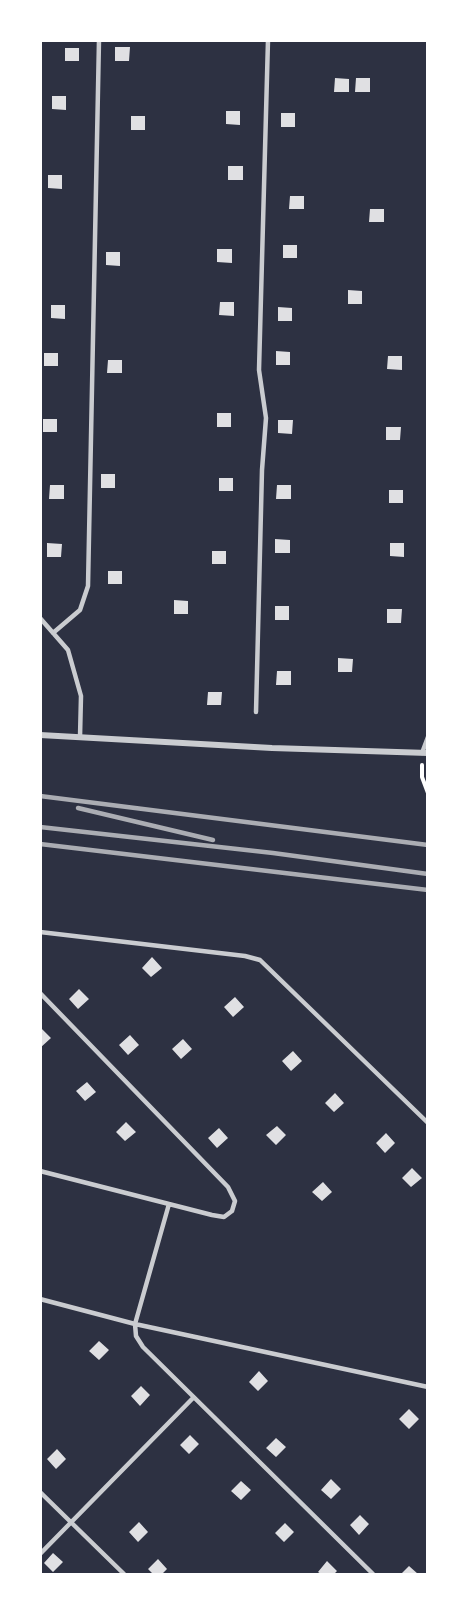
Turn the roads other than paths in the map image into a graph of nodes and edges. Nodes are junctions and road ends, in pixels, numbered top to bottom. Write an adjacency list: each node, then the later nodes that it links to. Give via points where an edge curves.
1 (99, 40): 4 (lane, via 88,586 80,610)
2 (268, 40): 5 (lane, via 259,370 266,418)
3 (40, 618): 4 (lane)
4 (53, 633): 7 (lane, via 68,650 81,696)
5 (256, 712)
6 (40, 735): 7 (street)
7 (80, 737): 9 (street)
8 (428, 737): 9 (lane)
9 (425, 753)
10 (40, 932): 12 (lane, via 260,960)
11 (40, 993): 14 (lane, via 228,1187 235,1201 232,1211 224,1216)
12 (428, 1123)
13 (40, 1171): 14 (lane)
14 (169, 1204): 16 (lane)
15 (40, 1299): 16 (lane)
16 (135, 1324): 17 (lane); 18 (lane, via 142,1347)
17 (428, 1387)
18 (193, 1398): 20 (lane); 23 (lane)
19 (40, 1492): 20 (lane)
20 (71, 1523): 21 (lane); 22 (lane)
21 (40, 1554)
22 (124, 1575)
23 (373, 1575)

